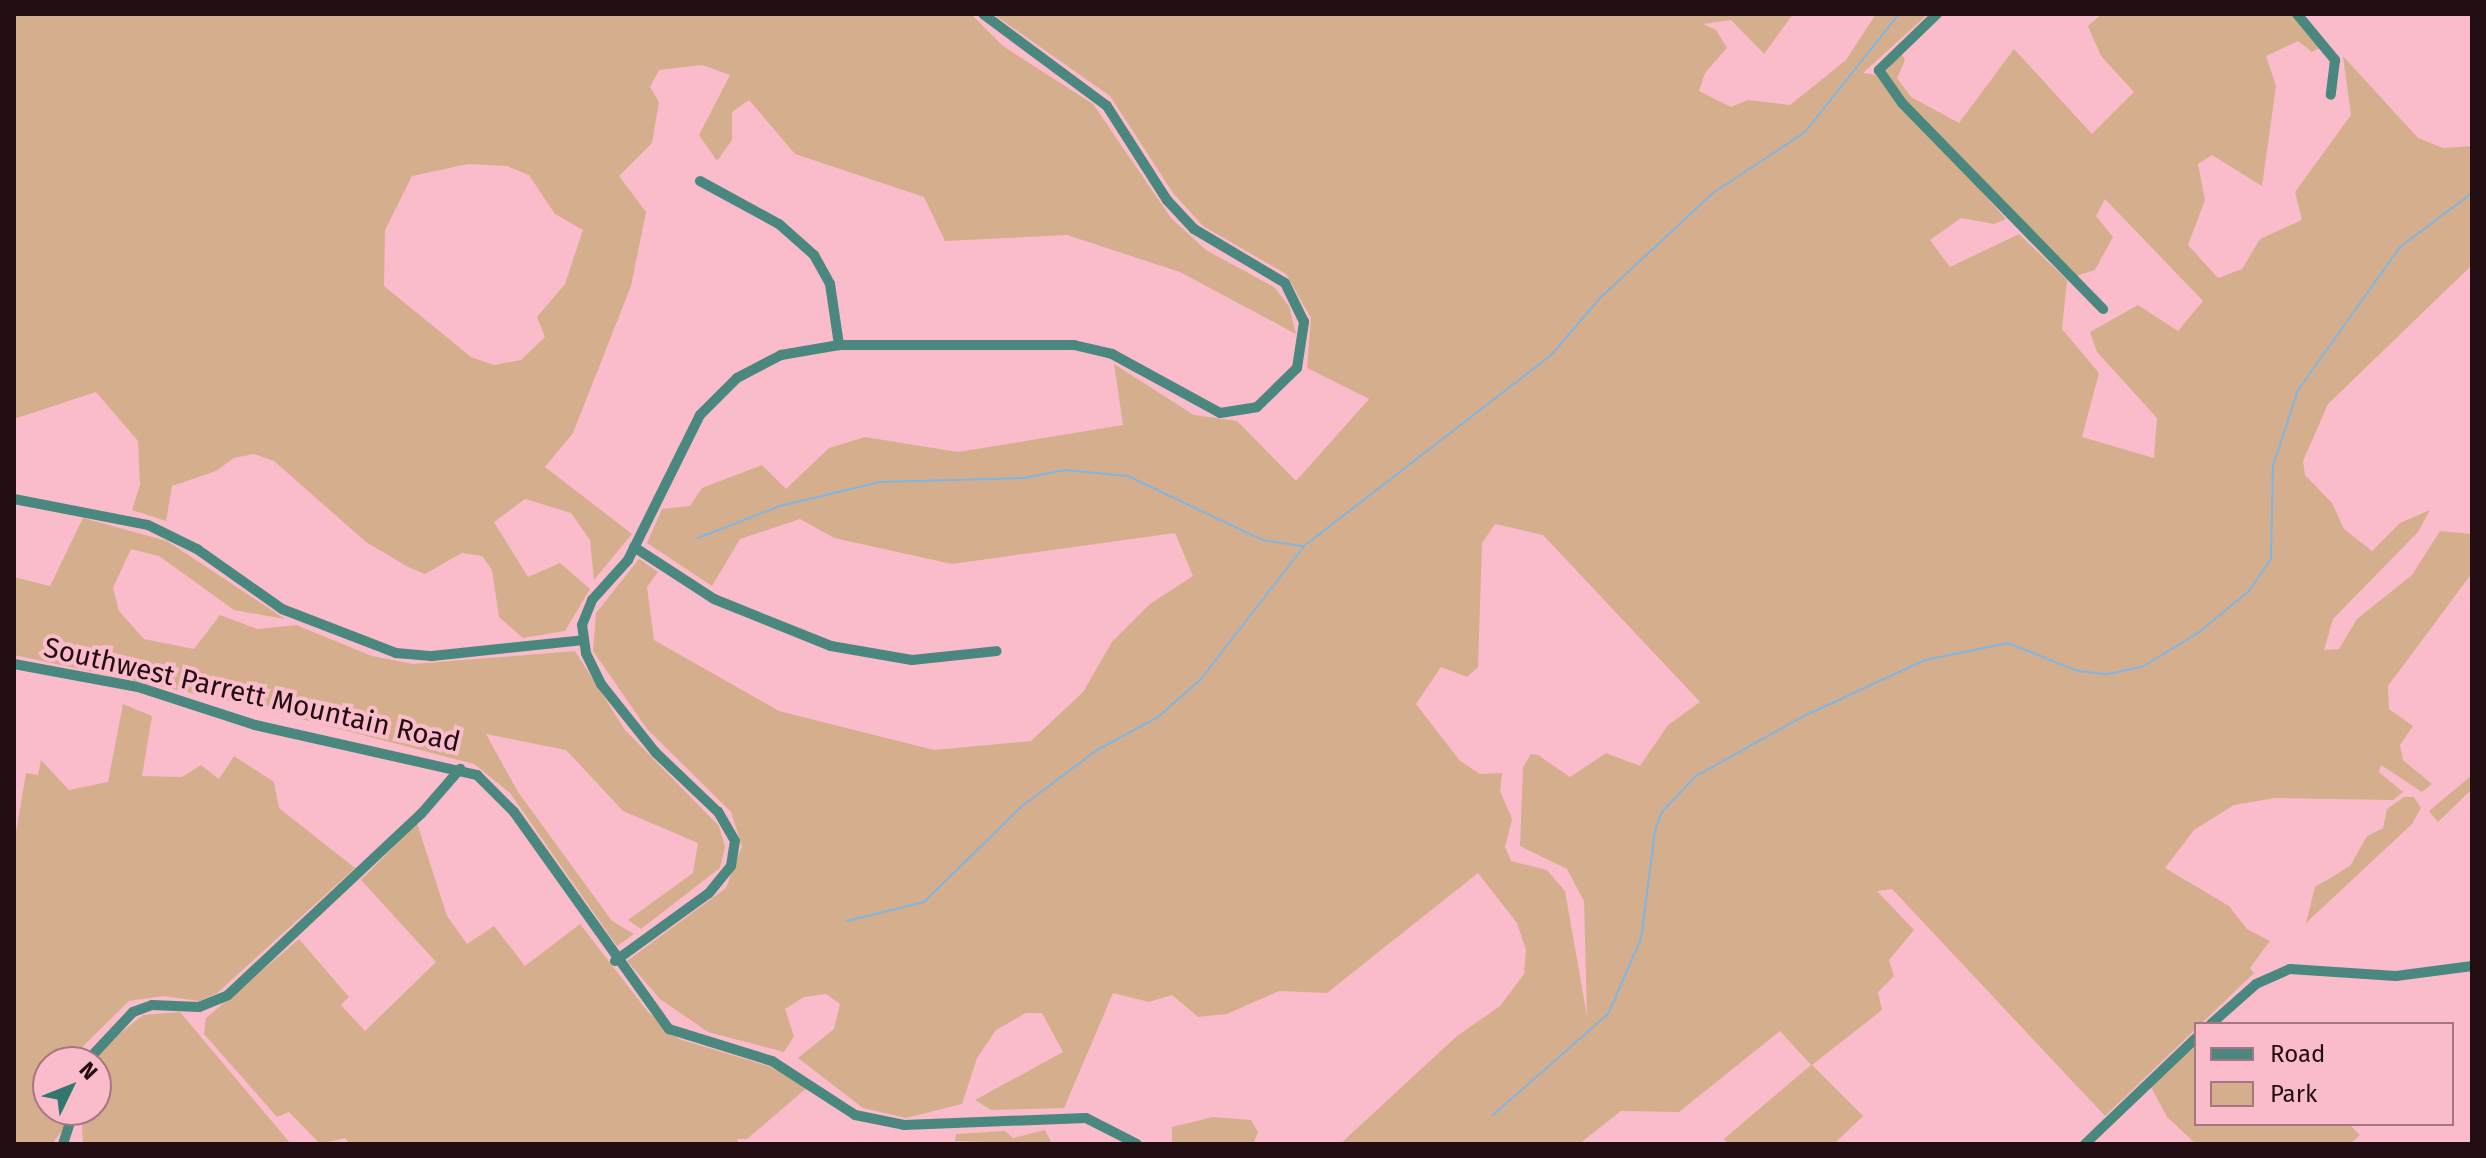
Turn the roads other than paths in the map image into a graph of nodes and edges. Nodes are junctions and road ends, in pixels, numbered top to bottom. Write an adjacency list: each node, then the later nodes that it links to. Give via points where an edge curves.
1 (983, 14): 7 (street, via 1107,106 1167,200 1194,229 1285,283 1304,322 1297,368 1257,407 1220,413 1112,354 1074,345)
2 (1937, 14): 6 (street, via 1879,70 1902,103)
3 (2297, 14): 4 (street, via 2335,60)
4 (2331, 95)
5 (700, 181): 7 (street, via 779,224 814,255 830,284)
6 (2103, 309)
7 (839, 345): 9 (street, via 781,355 717,395 691,430)
8 (14, 499): 10 (street, via 148,525 197,549 282,609 396,653 432,656)
9 (634, 547): 10 (street, via 592,600); 11 (street, via 714,599 831,646 912,660)
10 (583, 640): 14 (street, via 601,684 629,721 718,812 735,841 731,866 716,885)
11 (997, 651)
12 (14, 664): 13 (street, Southwest Parrett Mountain Road, via 138,687 255,725)
13 (460, 769): 14 (street, Southwest Parrett Mountain Road, via 500,794); 18 (street, via 430,805 228,995 199,1007 152,1005 133,1012)
14 (615, 961): 19 (street, Southwest Parrett Mountain Road, via 669,1029 772,1061 869,1121 937,1126 1064,1116 1105,1125)
15 (2472, 966): 16 (street, via 2396,976 2290,969 2256,984)
16 (2213, 1022)
17 (2194, 1040): 20 (street)
18 (101, 1046)
19 (1137, 1144)
20 (2085, 1144)

